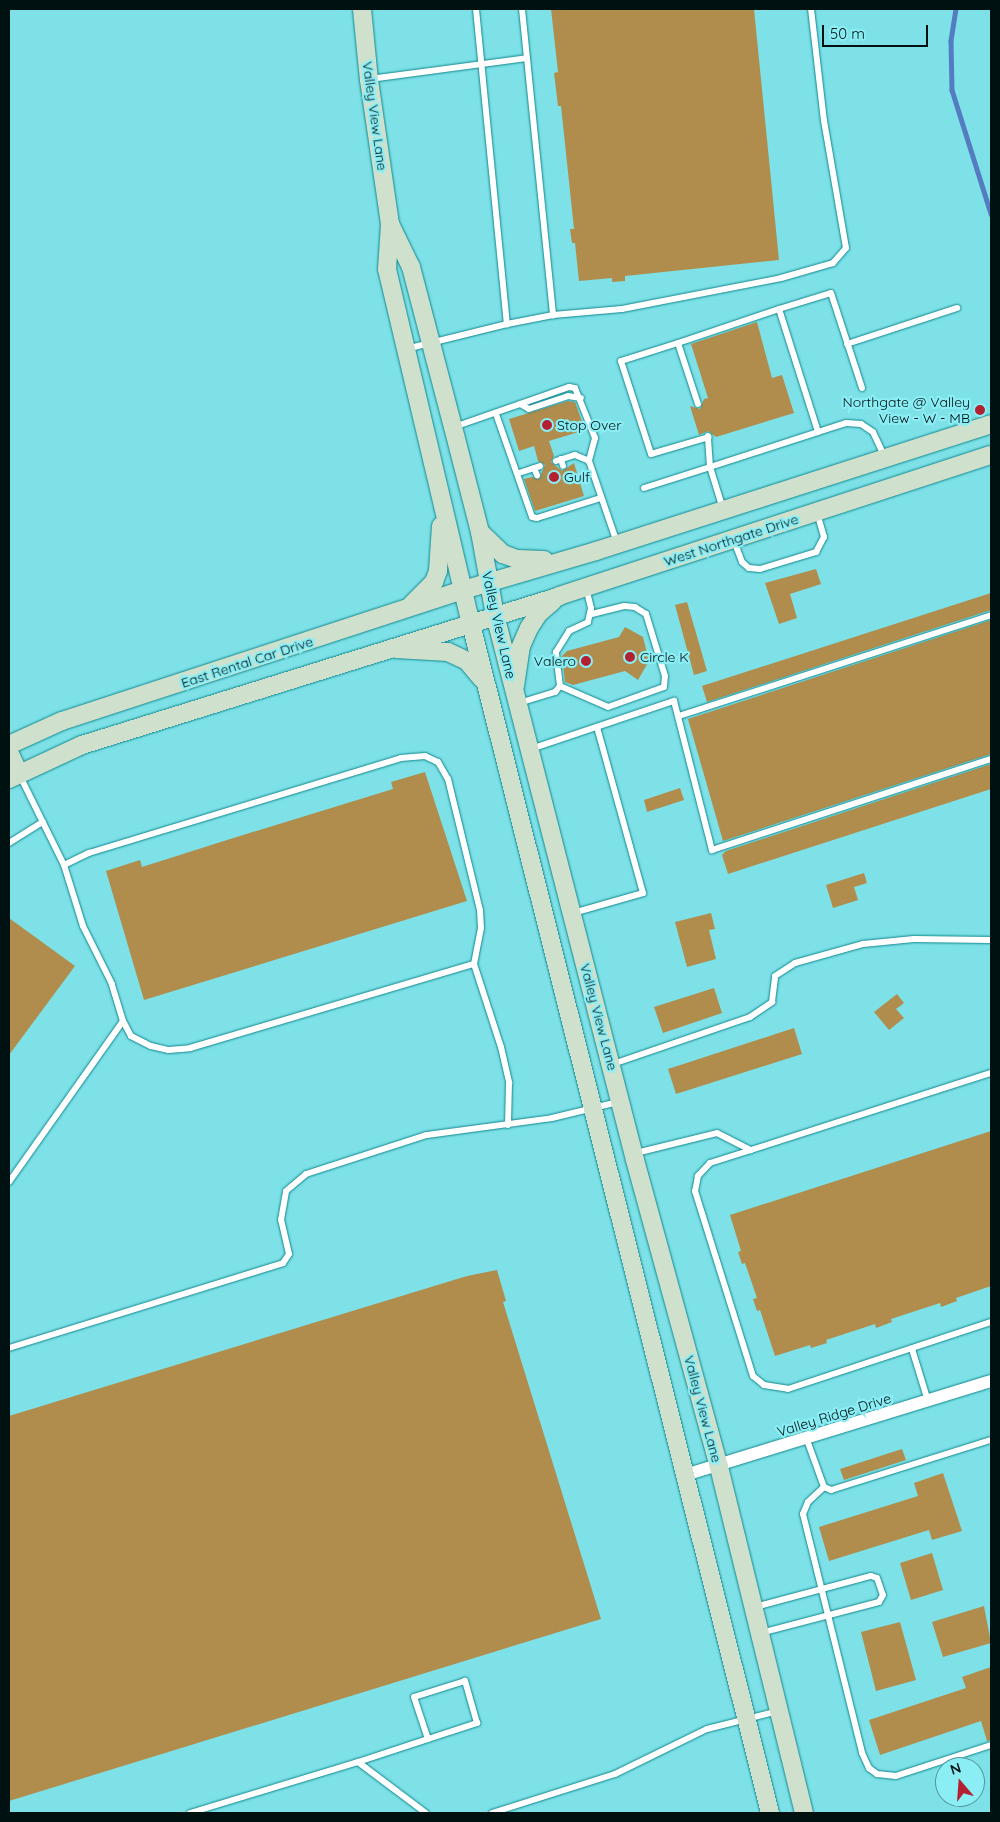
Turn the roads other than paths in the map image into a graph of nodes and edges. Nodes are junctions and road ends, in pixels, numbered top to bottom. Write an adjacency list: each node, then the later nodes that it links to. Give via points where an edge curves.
1 (362, 9): 7 (main road, Valley View Lane)
2 (476, 9): 6 (lane)
3 (522, 9): 5 (lane)
4 (811, 9): 11 (lane, via 824,121 846,248 833,263 782,278 622,309)
5 (527, 58): 6 (lane); 11 (lane)
6 (482, 63): 7 (lane); 12 (lane)
7 (368, 80): 8 (main road, Valley View Lane)
8 (390, 224): 13 (main road, Valley View Lane, via 411,267); 16 (main road, Valley View Lane, via 387,270)
9 (957, 308): 15 (lane)
10 (779, 310): 14 (lane); 15 (lane, via 831,293); 22 (lane)
11 (552, 315): 12 (lane)
12 (507, 324): 13 (lane)
13 (429, 343): 16 (lane); 21 (main road, Valley View Lane)
14 (678, 343): 18 (lane); 27 (lane, via 621,361 651,454 708,437)
15 (847, 344): 17 (lane)
16 (405, 349): 33 (main road, Valley View Lane)
17 (862, 388)
18 (698, 404)
19 (496, 414): 21 (lane); 25 (lane, via 568,387 575,388 595,438); 28 (lane)
20 (991, 424): 24 (main road)
21 (453, 427): 38 (main road, Valley View Lane)
22 (818, 432): 24 (lane, via 846,423 861,424 873,432); 27 (lane)
23 (991, 455): 30 (main road, West Northgate Drive)
24 (886, 459): 30 (main road); 35 (main road)
25 (589, 461): 26 (lane, via 575,455 558,460); 32 (lane)
26 (563, 466)
27 (710, 467): 31 (lane); 35 (lane)
28 (519, 473): 29 (lane, via 537,467); 37 (lane, via 532,517)
29 (537, 475)
30 (895, 487): 36 (main road, West Northgate Drive)
31 (644, 488)
32 (601, 498): 37 (lane, via 574,503); 40 (lane)
33 (441, 500): 44 (main road, Valley View Lane); 46 (main road, via 438,571 434,582)
34 (548, 508): 37 (lane)
35 (723, 510): 40 (main road)
36 (817, 512): 39 (main road, West Northgate Drive); 39 (lane, via 824,537 816,552 760,569 748,568)
37 (550, 515)
38 (480, 532): 41 (main road, via 491,546 517,559 534,561); 42 (main road, Valley View Lane)
39 (733, 540): 43 (main road, West Northgate Drive)
40 (617, 544): 41 (main road)
41 (596, 551): 42 (main road)
42 (487, 582): 44 (main road, East Rental Car Drive); 48 (main road, Valley View Lane)
43 (586, 588): 45 (main road, West Northgate Drive); 47 (lane)
44 (463, 590): 46 (main road, East Rental Car Drive); 50 (main road, Valley View Lane)
45 (559, 596): 48 (main road, West Northgate Drive); 54 (main road, via 538,614 528,628 521,646)
46 (407, 608): 57 (main road, East Rental Car Drive, via 62,721)
47 (591, 614): 53 (lane, via 585,625 566,635 556,652); 53 (lane, via 624,606 635,607 646,614 665,676 664,687 608,707)
48 (495, 615): 50 (main road, West Northgate Drive); 54 (main road, Valley View Lane)
49 (991, 615): 55 (lane)
50 (471, 624): 51 (main road, East Rental Car Drive); 52 (main road, Valley View Lane)
51 (384, 649): 52 (main road, via 448,652 467,661); 61 (main road, East Rental Car Drive, via 82,745)
52 (486, 684): 72 (main road, Valley View Lane)
53 (560, 686): 54 (lane, via 555,692)
54 (516, 696): 58 (main road, Valley View Lane)
55 (678, 716): 56 (lane, via 674,701); 60 (lane, via 712,850)
56 (597, 727): 58 (lane); 65 (lane, via 643,893)
57 (9, 745)
58 (530, 749): 65 (main road, Valley View Lane)
59 (9, 752): 61 (main road)
60 (991, 760)
61 (14, 776): 62 (lane)
62 (43, 822): 63 (lane); 64 (lane)
63 (9, 843)
64 (64, 865): 67 (lane, via 98,850 401,758 425,756 438,762 448,779 480,910 481,928); 68 (lane, via 83,926 112,984)
65 (572, 913): 69 (main road, Valley View Lane)
66 (991, 940): 69 (lane, via 914,939 863,944 795,964 775,976 772,1002 750,1017)
67 (474, 964): 68 (lane, via 190,1048 169,1050 151,1046 131,1036); 73 (lane, via 507,1074)
68 (123, 1021): 76 (lane)
69 (612, 1065): 71 (main road, Valley View Lane)
70 (991, 1073): 74 (lane)
71 (621, 1101): 72 (lane); 75 (main road, Valley View Lane)
72 (592, 1109): 73 (lane); 85 (main road, Valley View Lane)
73 (508, 1125): 78 (lane, via 427,1135 306,1174 286,1191 281,1220 288,1254 283,1263)
74 (751, 1150): 75 (lane, via 717,1133); 79 (lane, via 710,1163 698,1176 695,1191 754,1376 764,1385 788,1389)
75 (634, 1154): 84 (main road, Valley View Lane)
76 (9, 1182)
77 (991, 1322): 79 (lane)
78 (9, 1348)
79 (912, 1349): 81 (lane)
80 (991, 1381): 81 (street, Valley Ridge Drive)
81 (928, 1401): 82 (street, Valley Ridge Drive)
82 (807, 1440): 84 (street, Valley Ridge Drive); 86 (lane)
83 (991, 1440): 86 (lane, via 831,1490)
84 (719, 1467): 85 (street, Valley Ridge Drive); 88 (main road, Valley View Lane)
85 (685, 1475): 92 (main road, Valley View Lane)
86 (824, 1488): 87 (lane, via 808,1502 803,1514)
87 (822, 1589): 88 (lane); 89 (lane); 89 (lane, via 872,1576 877,1578 883,1595 879,1602)
88 (753, 1608): 90 (main road, Valley View Lane)
89 (828, 1615): 90 (lane); 94 (lane, via 869,1768 877,1774 896,1776)
90 (760, 1633): 91 (main road, Valley View Lane)
91 (779, 1711): 92 (lane); 100 (main road, Valley View Lane)
92 (745, 1719): 98 (lane, via 707,1729 583,1786); 99 (main road, Valley View Lane)
93 (428, 1739): 93 (lane, via 477,1723 465,1682 414,1697); 95 (lane)
94 (991, 1745)
95 (358, 1762): 96 (lane); 97 (lane)
96 (190, 1813)
97 (426, 1813)
98 (493, 1813)
99 (770, 1813)
100 (804, 1813)

